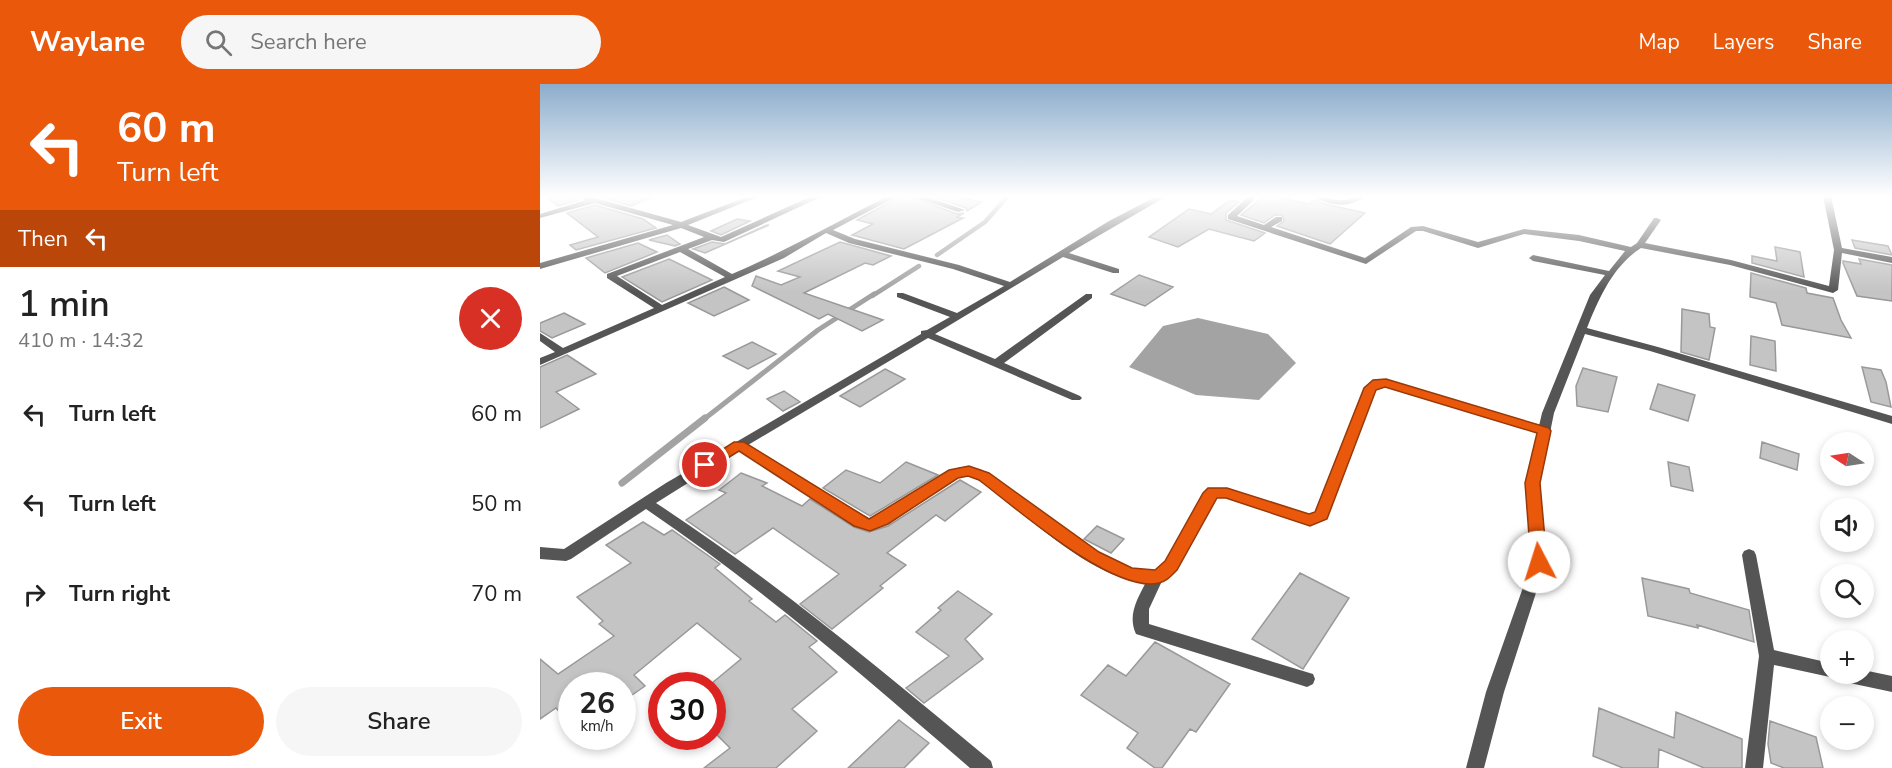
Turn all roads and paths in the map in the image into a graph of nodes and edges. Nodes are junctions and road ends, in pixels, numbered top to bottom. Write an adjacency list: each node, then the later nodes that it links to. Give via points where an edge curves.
1 (672, 228): 17 (street)
2 (685, 228): 10 (street)
3 (748, 228): 10 (street, via 721,240)
4 (830, 228): 9 (street)
5 (1104, 228): 14 (street)
6 (1265, 228): 11 (street, via 1366,261 1414,229 1423,228 1478,245 1524,231)
7 (1651, 228): 11 (street)
8 (1835, 228): 13 (street)
9 (826, 230): 20 (street, via 781,256); 21 (street, via 852,241)
10 (711, 237): 12 (street)
11 (1637, 247): 13 (street, via 1731,263 1833,290); 19 (street, via 1626,254)
12 (680, 248): 20 (street); 24 (street, via 610,276)
13 (1838, 250): 16 (street)
14 (1063, 254): 18 (street); 21 (street)
15 (1533, 258): 19 (street)
16 (1892, 260)
17 (540, 266)
18 (1116, 271)
19 (1611, 274): 26 (street, via 1595,295)
20 (731, 277): 24 (street)
21 (1011, 285): 25 (street)
22 (900, 295): 25 (street)
23 (1089, 296): 31 (street)
24 (661, 308): 29 (street)
25 (957, 316): 27 (street)
26 (1581, 330): 33 (street); 34 (street)
27 (925, 333): 31 (street); 35 (street)
28 (540, 336): 29 (street)
29 (562, 352): 30 (street)
30 (540, 362)
31 (997, 363): 32 (street)
32 (1076, 398)
33 (1892, 420)
34 (1544, 431): 39 (street, via 1377,383 1370,388 1321,515 1310,520 1213,492 1171,565); 46 (street, via 1533,483 1539,562 1495,692)
35 (739, 445): 36 (street); 39 (street, via 870,525 954,474 975,472 1093,556 1130,574)
36 (646, 502): 37 (street, via 566,555); 45 (street, via 700,537 844,650)
37 (540, 553)
38 (1749, 555): 40 (street)
39 (1156, 577): 42 (street, via 1141,611 1142,629)
40 (1767, 656): 41 (street); 47 (street)
41 (1820, 668)
42 (1306, 678)
43 (1874, 680): 44 (street)
44 (1892, 684)
45 (984, 768)
46 (1475, 768)
47 (1754, 768)

